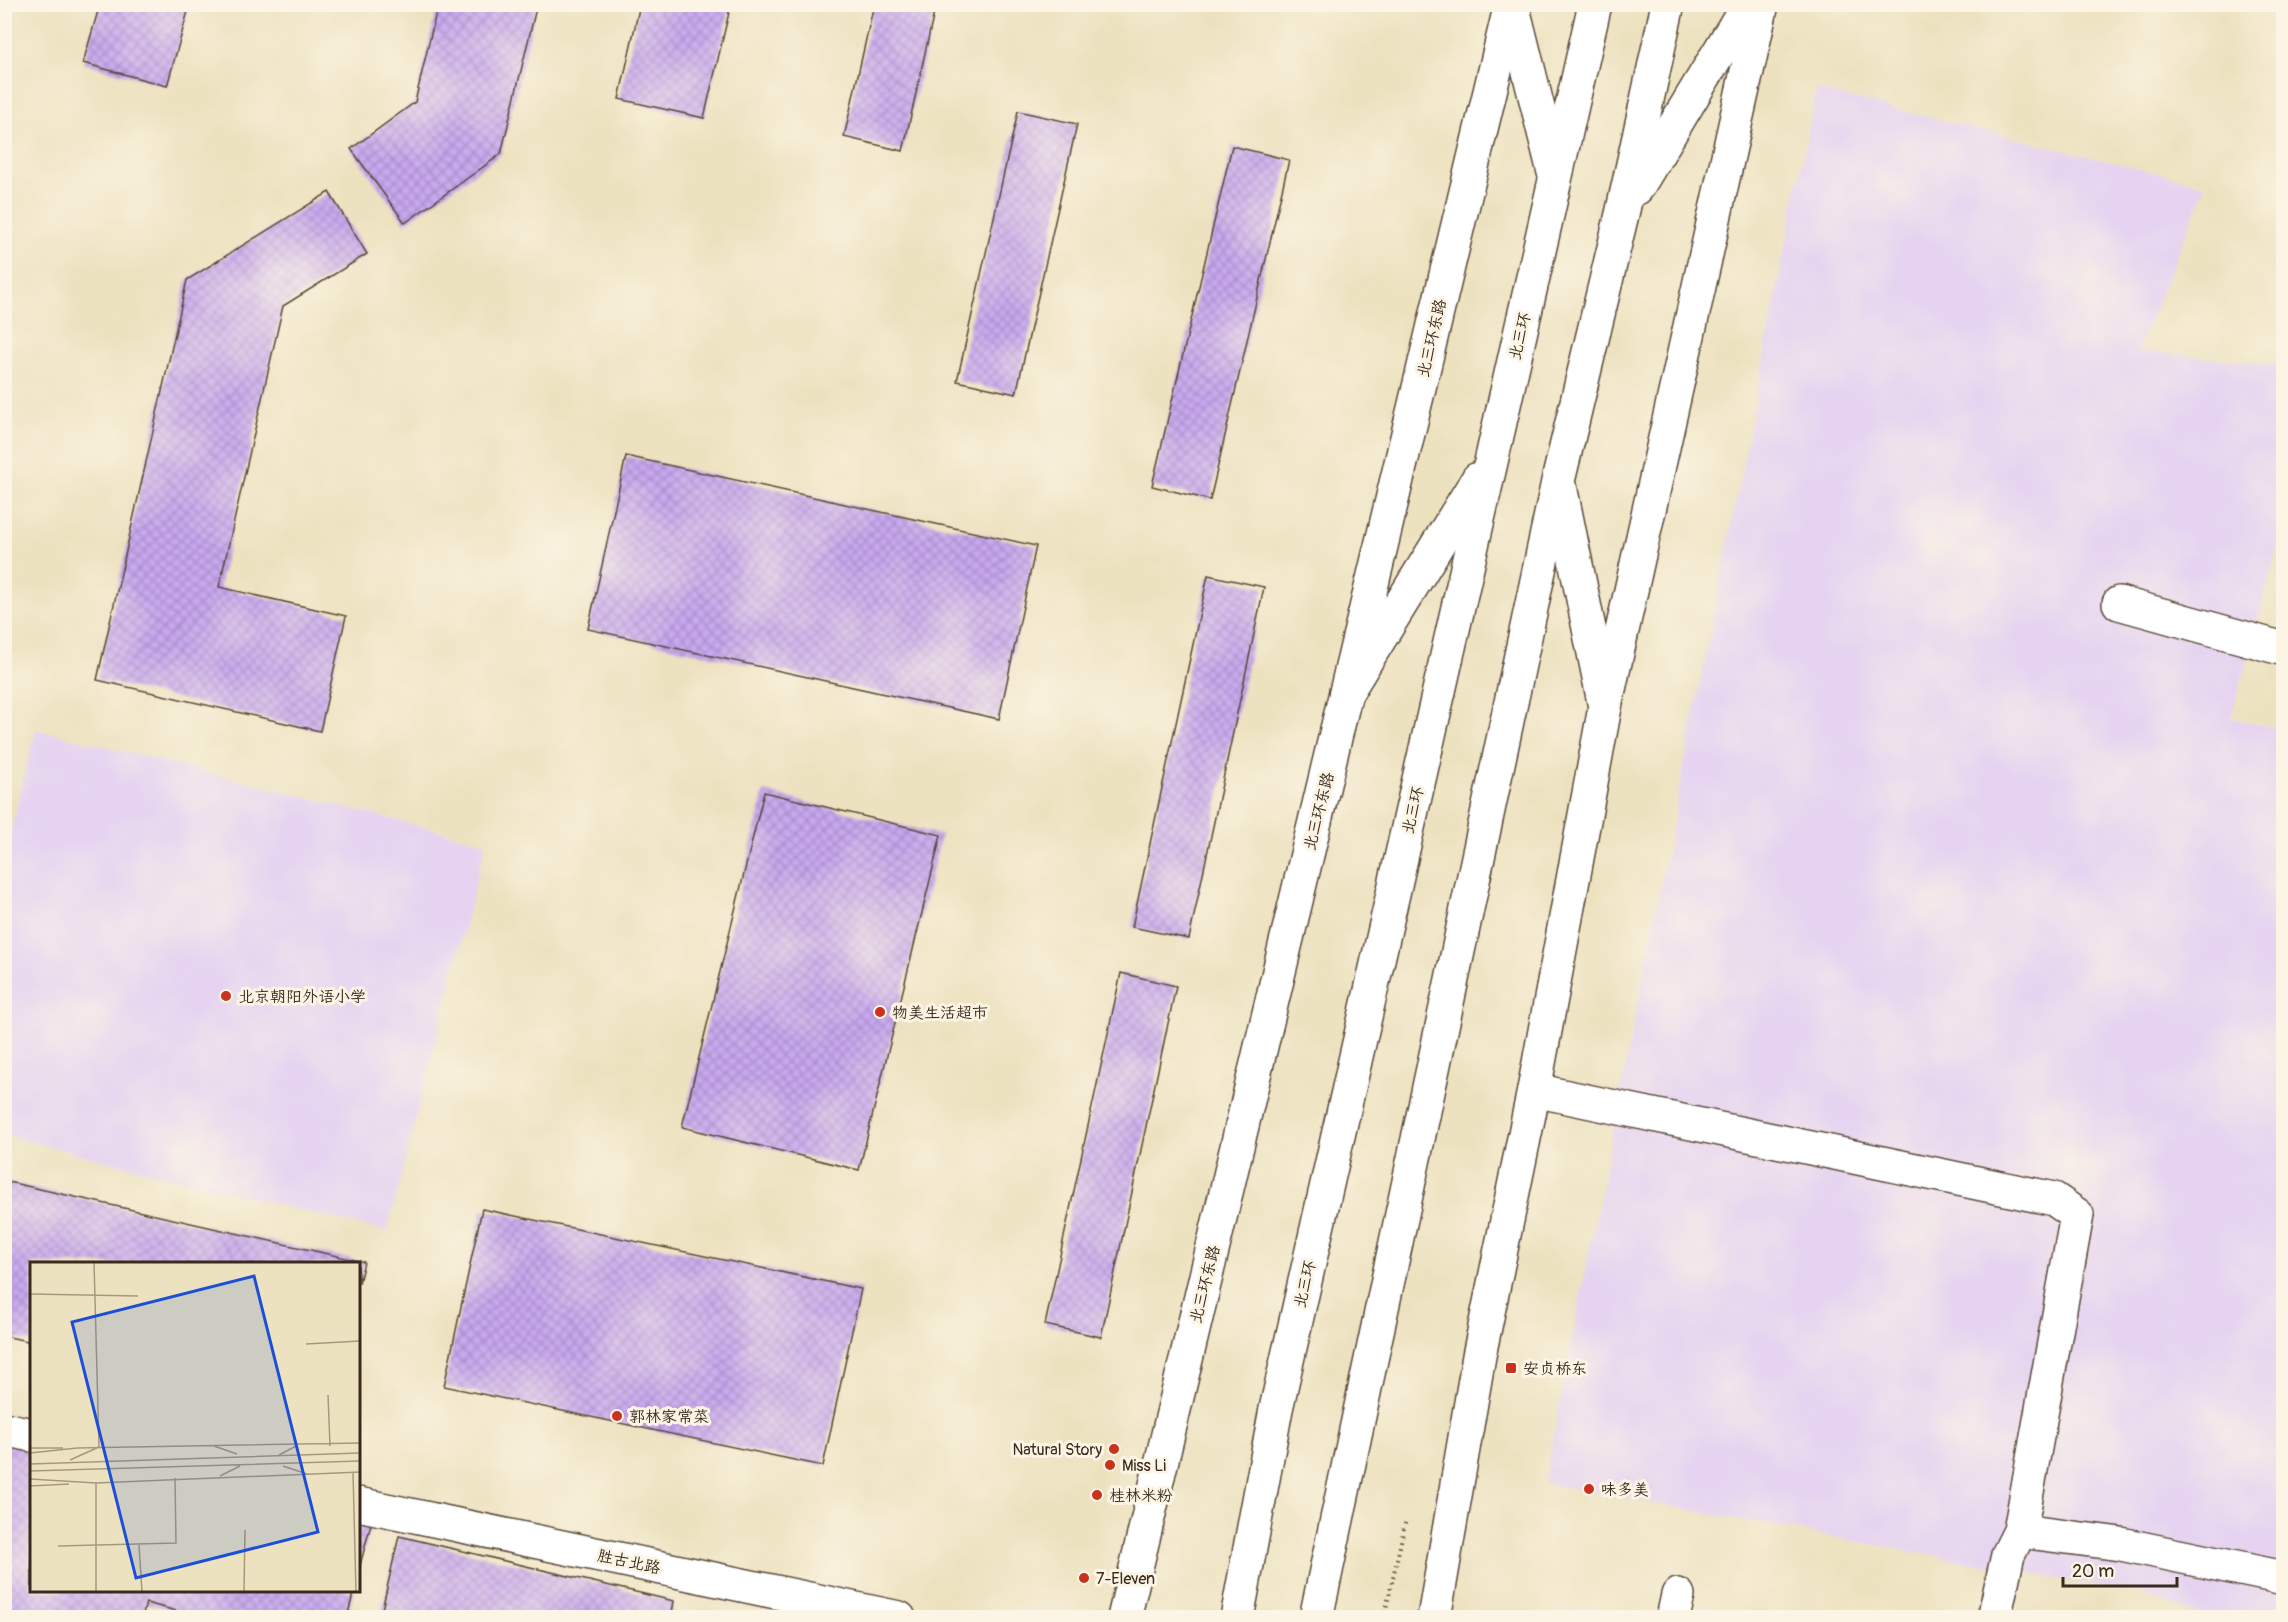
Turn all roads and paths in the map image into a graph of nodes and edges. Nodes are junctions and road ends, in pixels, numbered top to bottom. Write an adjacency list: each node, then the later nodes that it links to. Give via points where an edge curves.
1 (1511, 4): 6 (main road); 12 (main road, 北三环东路)
2 (1595, 4): 6 (main road, 北三环)
3 (1668, 4): 7 (main road)
4 (1748, 4): 7 (main road)
5 (1762, 4): 13 (main road)
6 (1556, 179): 8 (main road, 北三环)
7 (1623, 210): 9 (main road)
8 (1492, 457): 12 (main road); 23 (main road, 北三环, via 1276,1409)
9 (1559, 477): 13 (main road); 24 (main road)
10 (2119, 603): 11 (main road)
11 (2283, 650)
12 (1346, 693): 22 (main road, 北三环东路)
13 (1605, 707): 14 (main road)
14 (1534, 1090): 19 (main road, via 2054,1199 2077,1215); 26 (main road, via 1479,1356)
15 (4, 1429): 16 (main road)
16 (30, 1435)
17 (360, 1504): 21 (main road, 胜古北路)
18 (1406, 1519): 25 (path)
19 (2020, 1531): 20 (main road, via 2121,1544); 27 (main road, via 2008,1555)
20 (2283, 1578)
21 (899, 1617)
22 (1124, 1617)
23 (1237, 1617)
24 (1316, 1617)
25 (1384, 1617)
26 (1434, 1617)
27 (1994, 1617)

